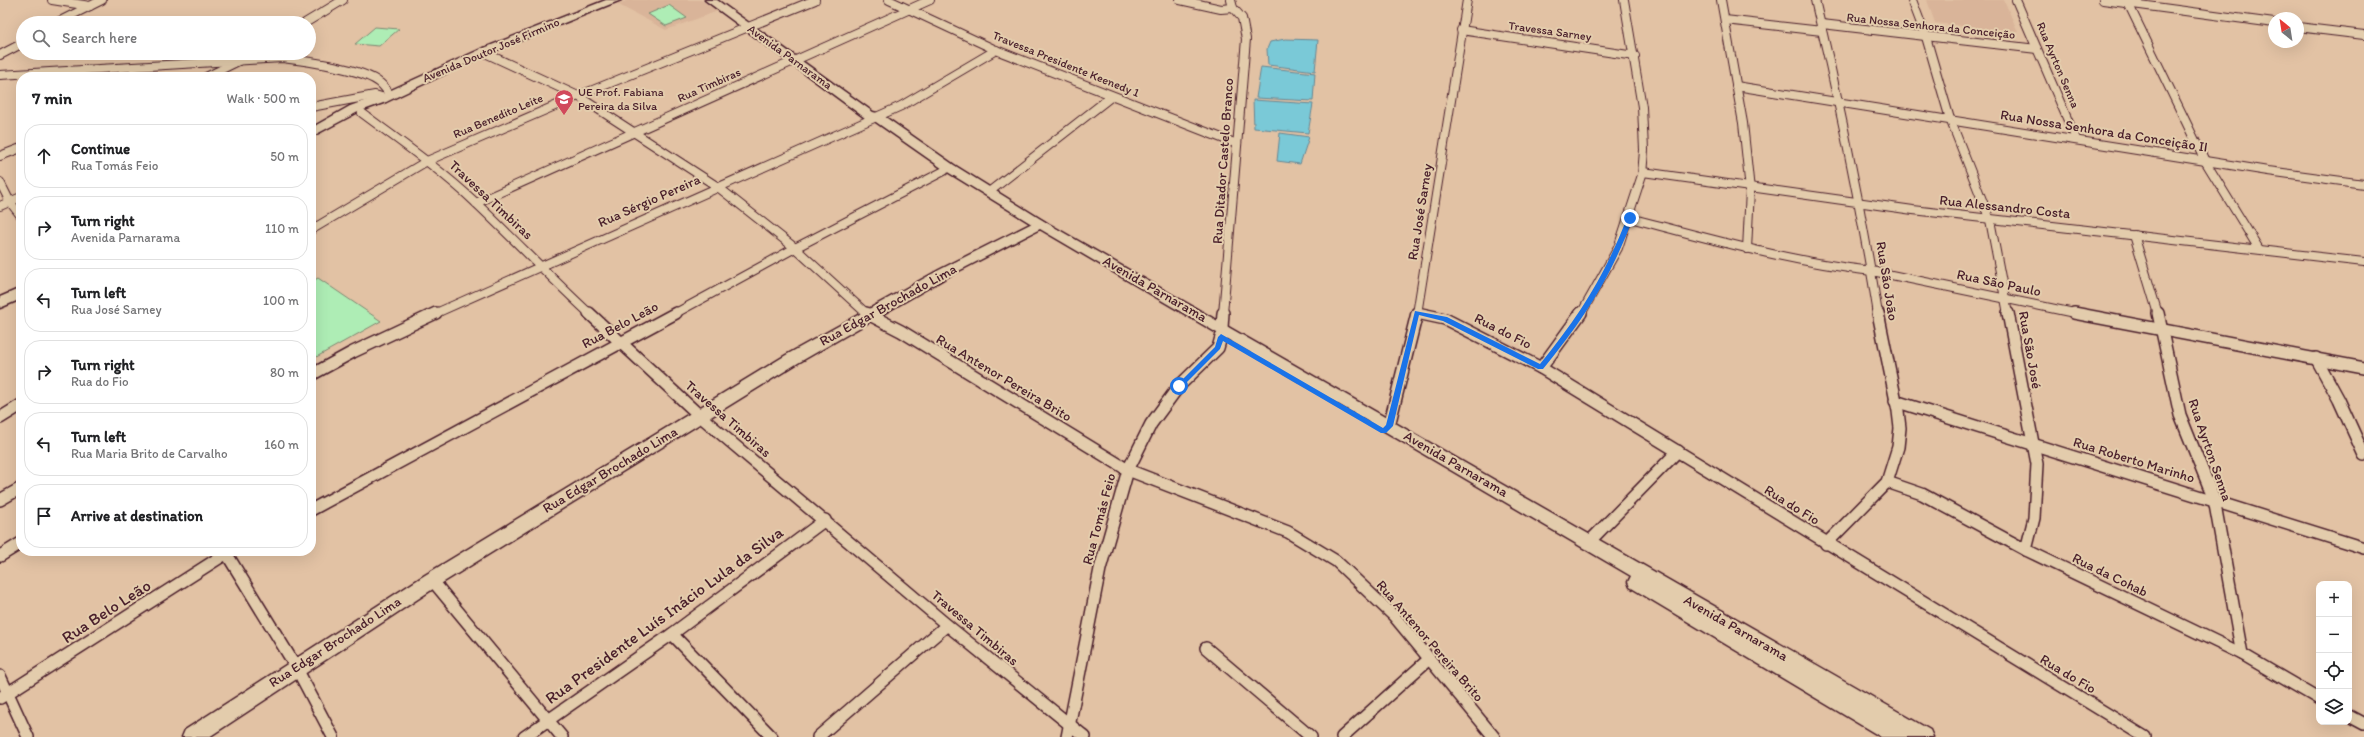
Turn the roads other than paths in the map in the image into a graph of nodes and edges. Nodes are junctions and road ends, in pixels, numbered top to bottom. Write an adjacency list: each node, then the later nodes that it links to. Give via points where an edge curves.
1 (52, 0): 22 (street)
2 (102, 0): 22 (street)
3 (110, 0): 22 (street)
4 (342, 0): 26 (street)
5 (613, 0): 21 (street, Avenida Doutor José Firmino)
6 (616, 0): 21 (street, Avenida Doutor José Firmino)
7 (710, 0): 29 (street, Avenida Parnarama)
8 (815, 0): 29 (street, Rua Benedito Leite)
9 (889, 0): 23 (street, Travessa Presidente Keenedy 1)
10 (930, 0): 23 (street, Rua Timbiras)
11 (1180, 0): 19 (street, via 1220,9)
12 (1467, 0): 32 (street, Rua José Sarney)
13 (1624, 0): 42 (street)
14 (1721, 0): 27 (street)
15 (1816, 0): 30 (street, Rua São João)
16 (1912, 0): 34 (street, Rua São José)
17 (2016, 0): 37 (street, Rua Ayrton Senna)
18 (2103, 0): 20 (street)
19 (1234, 3): 65 (street, Rua Ditador Castelo Branco, via 1242,18 1246,39)
20 (2128, 3): 28 (street); 69 (street)
21 (602, 5): 40 (street, Avenida Doutor José Firmino)
22 (92, 7): 24 (street); 25 (street)
23 (908, 9): 38 (street, Travessa Presidente Keenedy 1); 43 (street, Rua Timbiras)
24 (72, 16)
25 (76, 16)
26 (316, 16)
27 (1724, 20): 30 (street, Rua Nossa Senhora da Conceição); 52 (street)
28 (2268, 22)
29 (748, 27): 43 (street, Avenida Parnarama); 53 (street, Rua Benedito Leite)
30 (1822, 28): 34 (street, Rua Nossa Senhora da Conceição); 56 (street, Rua São João)
31 (2304, 28): 33 (street)
32 (1461, 30): 42 (street, Travessa Sarney); 98 (street, Rua José Sarney)
33 (2364, 35)
34 (1926, 37): 37 (street, Rua Nossa Senhora da Conceição); 60 (street, Rua São José)
35 (16, 43): 39 (street)
36 (16, 47): 41 (street)
37 (2037, 49): 63 (street, Rua Ayrton Senna)
38 (996, 50): 54 (street, Travessa Presidente Keenedy 1); 59 (street, Rua Sérgio Pereira, via 901,106)
39 (0, 51)
40 (483, 52): 53 (street, Rua Antenor Pereira Brito); 55 (street, Avenida Doutor José Firmino)
41 (0, 55)
42 (1635, 56): 71 (street, via 1643,124)
43 (794, 59): 59 (street, Avenida Parnarama); 62 (street, Rua Timbiras)
44 (244, 60): 47 (street)
45 (262, 60): 47 (street)
46 (294, 60): 55 (street, via 329,66 380,83)
47 (241, 62): 48 (street); 49 (street)
48 (56, 72)
49 (218, 72)
50 (16, 74): 51 (street)
51 (0, 75)
52 (1736, 86): 56 (street, Rua Nossa Senhora da Conceição II); 75 (street)
53 (578, 96): 62 (street, Rua Antenor Pereira Brito); 68 (street, Rua Benedito Leite)
54 (1112, 96): 65 (street, Travessa Presidente Keenedy 1); 76 (street)
55 (386, 97): 57 (street, via 375,95); 58 (street, Avenida Doutor José Firmino)
56 (1840, 102): 60 (street, Rua Nossa Senhora da Conceição II); 80 (street, Rua São João, via 1853,179)
57 (316, 106)
58 (358, 111): 61 (street, Avenida Doutor José Firmino); 64 (street, Avenida Doutor José Firmino); 68 (street, Travessa Timbiras)
59 (872, 117): 70 (street, Avenida Parnarama); 74 (street, Rua Sérgio Pereira)
60 (1950, 119): 63 (street, Rua Nossa Senhora da Conceição II); 84 (street, Rua São José)
61 (316, 131)
62 (634, 131): 74 (street, Rua Antenor Pereira Brito); 79 (street, Rua Timbiras)
63 (2076, 139): 69 (street, Rua Nossa Senhora da Conceição II)
64 (316, 140)
65 (1237, 144): 101 (street, Rua Ditador Castelo Branco)
66 (16, 150): 67 (street)
67 (0, 156)
68 (427, 161): 79 (street, Travessa Timbiras); 86 (street, Rua Benedito Leite)
69 (2205, 161): 73 (street, Rua Nossa Senhora da Conceição II); 90 (street)
70 (947, 169): 76 (street, Avenida Parnarama); 88 (street, Rua Belo Leão)
71 (1643, 172): 75 (street, Rua Alessandro Costa); 83 (street)
72 (0, 182): 78 (street)
73 (2364, 184)
74 (718, 187): 88 (street, Rua Antenor Pereira Brito); 92 (street, Rua Sérgio Pereira)
75 (1750, 190): 80 (street, Rua Alessandro Costa); 89 (street)
76 (986, 193): 85 (street, Avenida Parnarama)
77 (16, 199): 78 (street)
78 (10, 202): 81 (street); 82 (street)
79 (476, 203): 92 (street, Travessa Timbiras)
80 (1861, 205): 84 (street, Rua Alessandro Costa); 93 (street, Rua São João)
81 (0, 206)
82 (16, 210)
83 (1630, 218): 89 (street, Rua São Paulo); 105 (street, via 1617,253 1598,289 1570,332)
84 (1990, 220): 87 (street, Rua Alessandro Costa); 95 (street, Rua São José)
85 (1036, 225): 100 (main road, Rua Edgar Brochado Lima); 101 (main road, Avenida Parnarama)
86 (316, 227)
87 (2134, 235): 90 (street, Rua Alessandro Costa); 102 (street, Rua Ayrton Senna)
88 (795, 248): 100 (street, Rua Antenor Pereira Brito); 103 (street, Rua Belo Leão)
89 (1747, 248): 93 (street, Rua São Paulo)
90 (2259, 249): 91 (street, Rua Alessandro Costa)
91 (2364, 262)
92 (539, 267): 103 (street, Travessa Timbiras); 107 (street, Rua Sérgio Pereira, via 360,349)
93 (1872, 271): 95 (street, Rua São Paulo); 108 (street, Rua São João, via 1883,346)
94 (16, 295): 96 (street)
95 (2006, 300): 102 (street, Rua São Paulo); 113 (street, Rua São José)
96 (0, 303)
97 (16, 306): 99 (street)
98 (1417, 313): 105 (street, Rua do Fio, via 1445,319); 112 (street, Rua José Sarney)
99 (0, 314)
100 (868, 314): 110 (main road, Rua Edgar Brochado Lima); 116 (street, Rua Antenor Pereira Brito)
101 (1216, 329): 112 (main road, Avenida Parnarama); 116 (street, Rua Tomás Feio, via 1218,348 1179,386 1151,424)
102 (2163, 330): 104 (street, Rua São Paulo); 119 (street, Rua Ayrton Senna, via 2180,415)
103 (620, 342): 110 (street, Travessa Timbiras); 121 (street, Rua Belo Leão)
104 (2316, 358): 106 (street, Rua São Paulo); 115 (street)
105 (1541, 368): 114 (street, Rua do Fio)
106 (2364, 368)
107 (316, 373)
108 (1895, 401): 113 (street, Rua Roberto Marinho); 117 (street, Rua São João, via 1900,428 1898,447)
109 (16, 408): 111 (street)
110 (700, 416): 122 (street, Travessa Timbiras); 131 (main road, Rua Edgar Brochado Lima)
111 (0, 418)
112 (1387, 429): 124 (main road, Avenida Parnarama)
113 (2032, 444): 119 (street, Rua Roberto Marinho); 127 (street, Rua São José, via 2037,464 2037,494 2033,527)
114 (1678, 451): 123 (street, Rua do Fio); 124 (street)
115 (2364, 455)
116 (1128, 470): 137 (street, Rua Antenor Pereira Brito, via 1288,532 1336,560 1394,616); 145 (street, Rua Tomás Feio, via 1100,569)
117 (1887, 482): 123 (street, Rua São João); 127 (street, Rua da Cohab, via 1922,494)
118 (16, 491): 120 (street)
119 (2214, 499): 126 (street, Rua Roberto Marinho); 136 (street, Rua Ayrton Senna)
120 (0, 500)
121 (316, 507)
122 (825, 520): 133 (street, Travessa Timbiras); 134 (street, Rua Presidente Luís Inácio Lula da Silva)
123 (1826, 544): 160 (street, Rua do Fio)
124 (1585, 545): 132 (main road, Avenida Parnarama)
125 (16, 546): 128 (street)
126 (2364, 548)
127 (2026, 550): 136 (street, Rua da Cohab)
128 (0, 556)
129 (221, 556): 140 (street, Rua Belo Leão)
130 (229, 556): 138 (street)
131 (432, 580): 138 (main road, Rua Edgar Brochado Lima); 143 (street)
132 (1674, 598): 158 (main road, Avenida Parnarama); 159 (main road, Avenida Parnarama)
133 (947, 625): 145 (street, Travessa Timbiras); 152 (street)
134 (672, 634): 143 (street, Rua Presidente Luís Inácio Lula da Silva); 151 (street)
135 (1206, 648): 155 (street)
136 (2242, 654): 141 (street, Rua da Cohab)
137 (1429, 659): 156 (street); 157 (street, Rua Antenor Pereira Brito)
138 (296, 667): 147 (main road, Rua Edgar Brochado Lima); 148 (street)
139 (0, 676): 140 (street)
140 (4, 696): 146 (street)
141 (2316, 697)
142 (2352, 718): 144 (street)
143 (547, 719): 149 (street, Rua Presidente Luís Inácio Lula da Silva); 150 (street)
144 (2364, 724)
145 (1070, 725): 153 (street, Rua Tomás Feio); 154 (street, Travessa Timbiras)
146 (28, 737)
147 (192, 737)
148 (333, 737)
149 (524, 737)
150 (562, 737)
151 (772, 737)
152 (818, 737)
153 (1067, 737)
154 (1085, 737)
155 (1311, 737)
156 (1342, 737)
157 (1494, 737)
158 (1899, 737)
159 (1921, 737)
160 (2144, 737)

